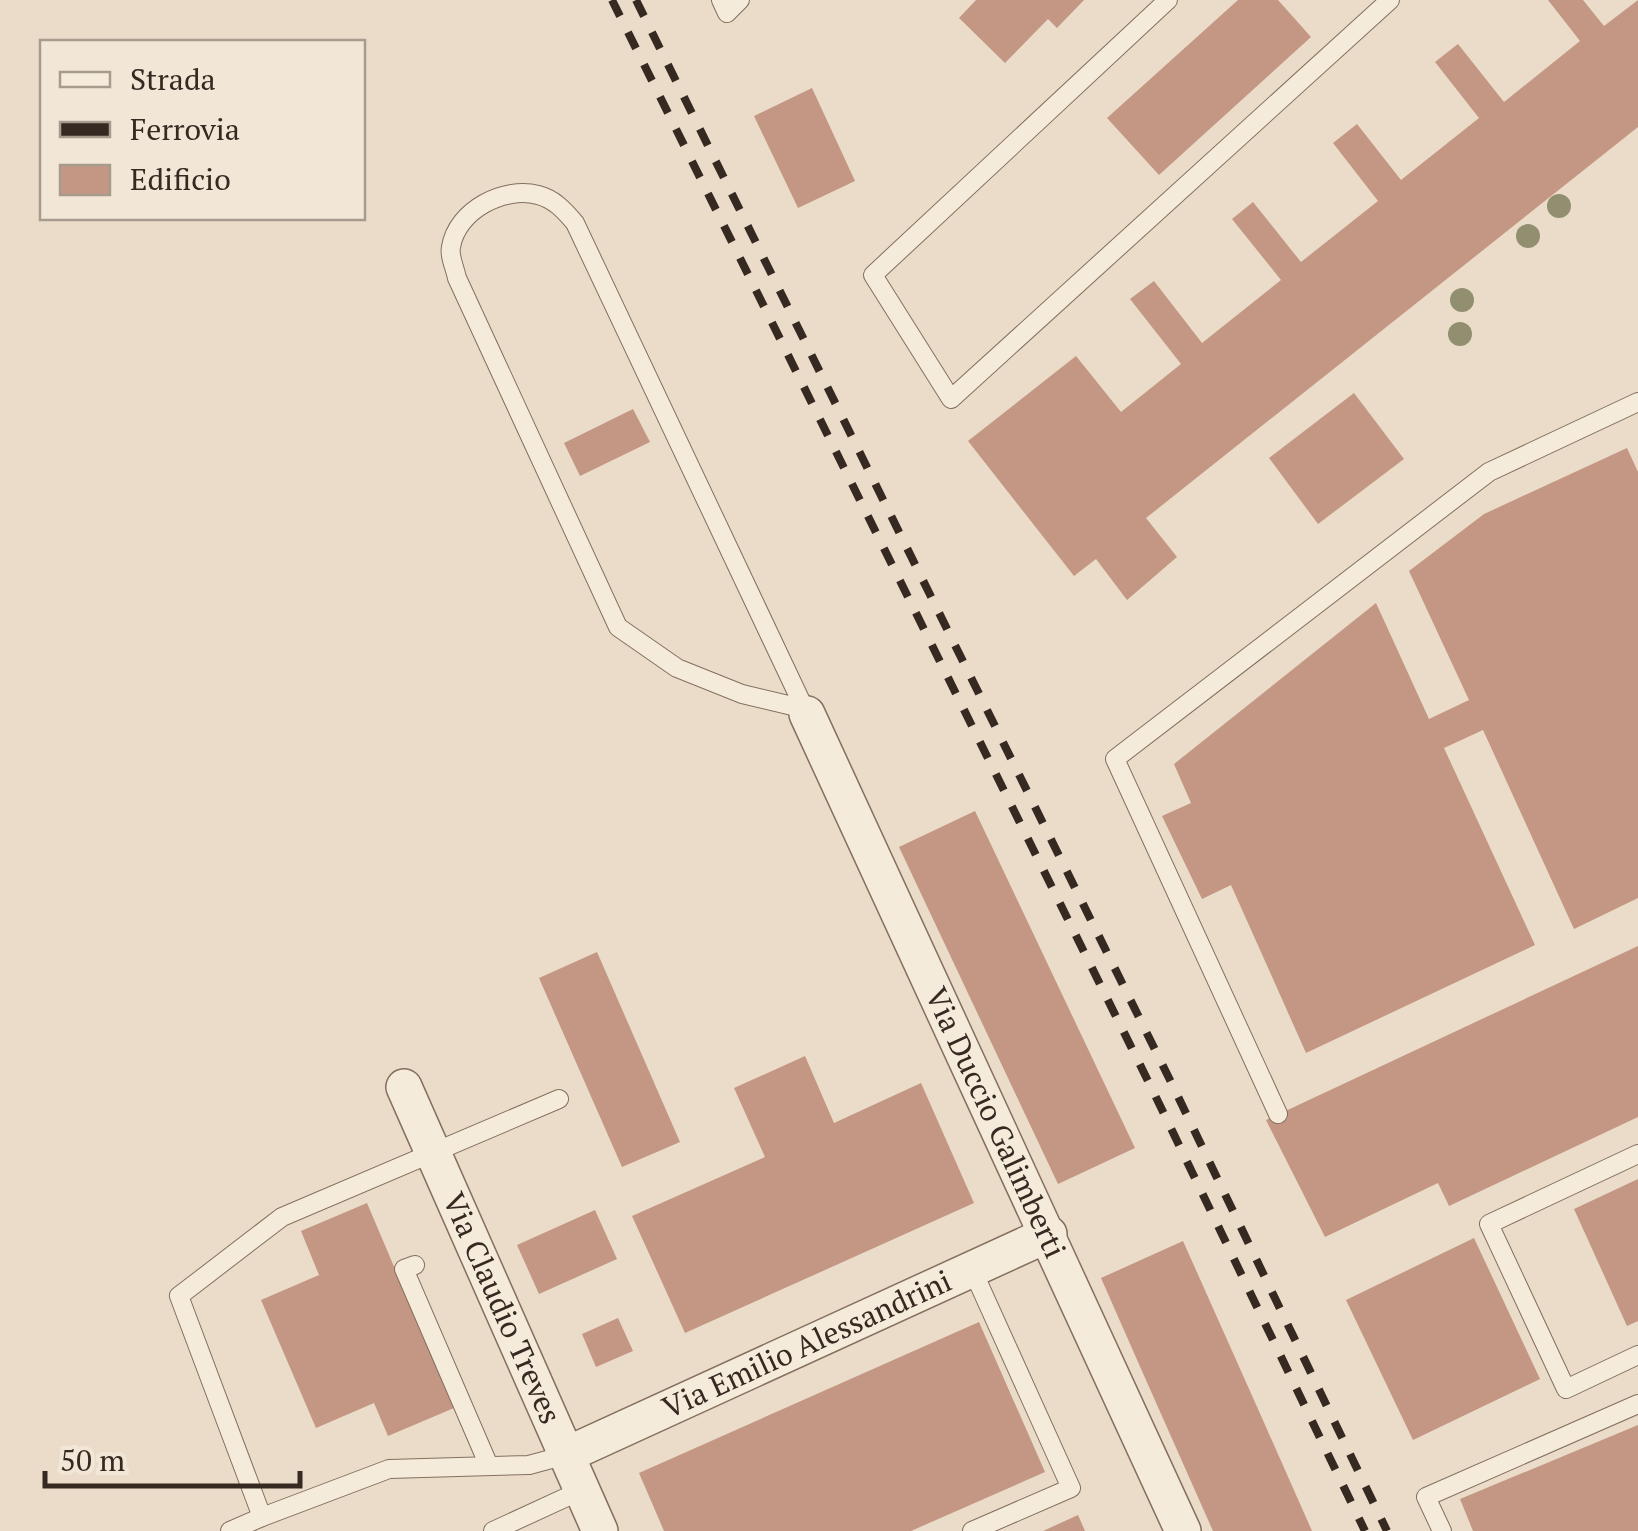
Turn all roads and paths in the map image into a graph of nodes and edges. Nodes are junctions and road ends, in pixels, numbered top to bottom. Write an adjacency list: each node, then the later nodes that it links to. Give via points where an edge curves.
1 (721, 0): 2 (lane, via 728,13)
2 (740, 0)
3 (1168, 0): 4 (lane, via 873,275 951,399)
4 (1390, 0)
5 (1638, 402): 9 (lane, via 1488,472 1115,759)
6 (806, 711): 6 (lane, via 575,222 538,194 519,192 483,204 466,217 450,249 457,278 618,627 692,675); 12 (street, Via Duccio Galimberti)
7 (404, 1086): 10 (street, Via Claudio Treves)
8 (559, 1099): 10 (lane)
9 (1278, 1114)
10 (434, 1154): 17 (street, Via Claudio Treves); 20 (lane, via 282,1217 179,1296)
11 (1638, 1154): 15 (lane, via 1489,1224 1566,1389)
12 (1048, 1234): 14 (street, Via Emilio Alessandrini); 25 (street, Via Duccio Galimberti)
13 (414, 1265): 18 (lane, via 404,1269)
14 (972, 1269): 17 (street, Via Emilio Alessandrini); 24 (lane, via 1072,1488)
15 (1638, 1355)
16 (1638, 1404): 26 (lane, via 1426,1497)
17 (566, 1455): 18 (lane); 19 (street, Via Claudio Treves)
18 (489, 1466): 20 (lane, via 388,1469)
19 (582, 1490): 22 (lane); 23 (street, Via Claudio Treves)
20 (262, 1517): 21 (lane)
21 (230, 1531)
22 (493, 1531)
23 (600, 1531)
24 (972, 1531)
25 (1184, 1531)
26 (1442, 1531)

